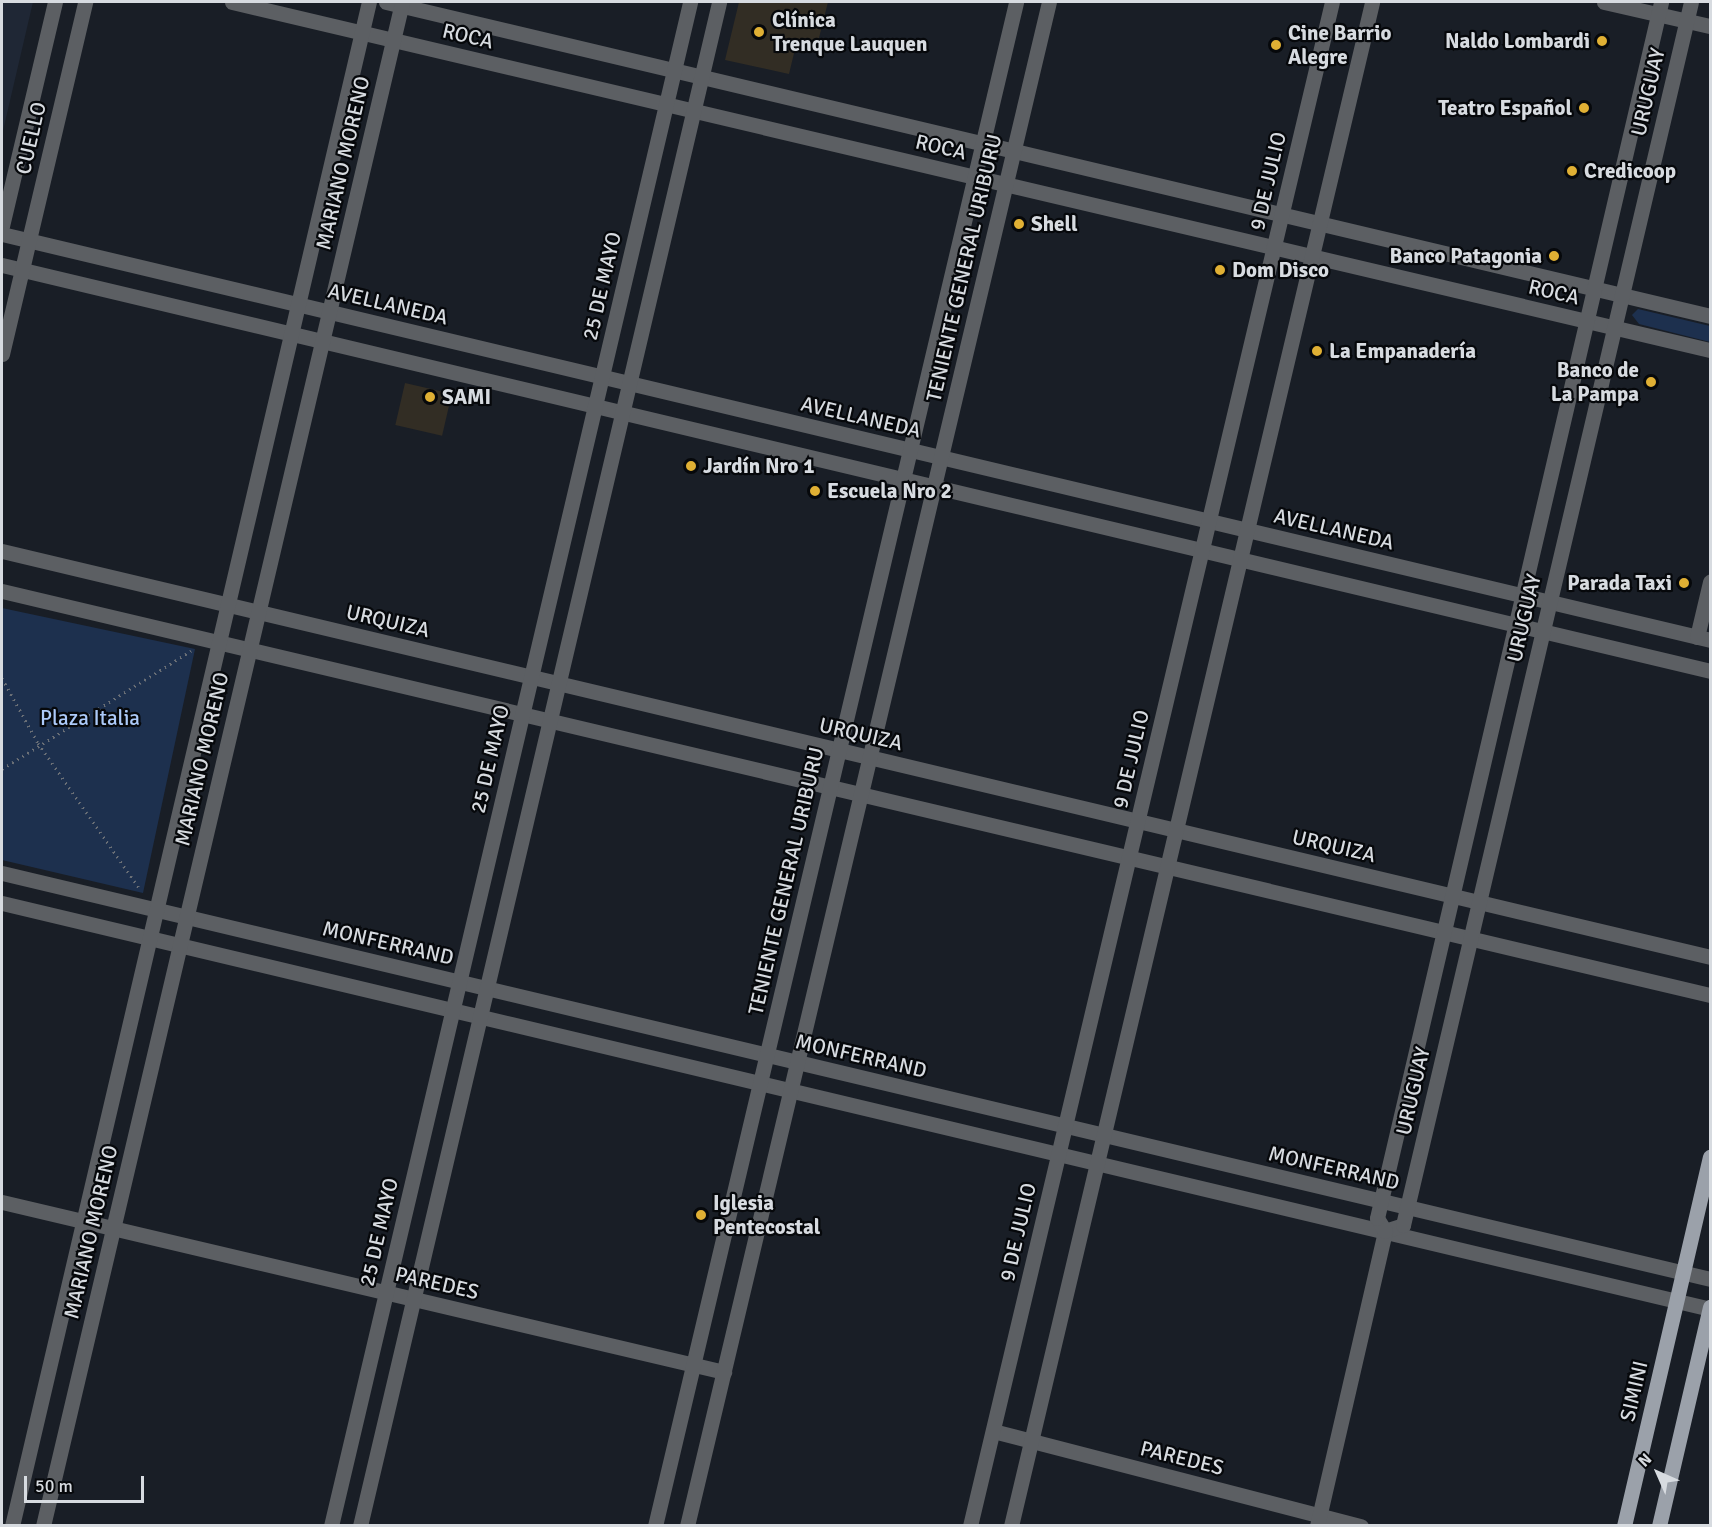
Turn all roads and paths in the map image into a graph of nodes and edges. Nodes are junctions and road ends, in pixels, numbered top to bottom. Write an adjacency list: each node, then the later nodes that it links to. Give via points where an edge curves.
1 (55, 2): 30 (street, CUELLO)
2 (85, 2): 32 (street, CUELLO)
3 (232, 2): 18 (street, ROCA)
4 (369, 2): 18 (street, MARIANO MORENO)
5 (386, 2): 14 (street, ROCA)
6 (690, 2): 20 (street, 25 DE MAYO)
7 (719, 2): 21 (street)
8 (1016, 2): 24 (street, TENIENTE GENERAL URIBURU)
9 (1049, 2): 25 (street, TENIENTE GENERAL URIBURU)
10 (1332, 2): 28 (street, 9 DE JULIO)
11 (1372, 2): 29 (street)
12 (1604, 2): 15 (street)
13 (1691, 2): 16 (street, URUGUAY)
14 (402, 3): 19 (street, MARIANO MORENO); 20 (street, ROCA)
15 (1660, 8): 16 (street); 37 (street, URUGUAY)
16 (1686, 21): 17 (street); 38 (street, URUGUAY)
17 (1710, 27)
18 (362, 32): 19 (street, ROCA); 39 (street, MARIANO MORENO)
19 (394, 40): 22 (street, ROCA); 40 (street, MARIANO MORENO)
20 (674, 70): 21 (street, ROCA); 22 (street, 25 DE MAYO)
21 (702, 77): 23 (street); 24 (street, ROCA)
22 (666, 104): 23 (street, ROCA); 48 (street, 25 DE MAYO)
23 (694, 110): 26 (street, ROCA); 49 (street)
24 (982, 143): 25 (street, ROCA); 26 (street, TENIENTE GENERAL URIBURU)
25 (1013, 151): 27 (street, TENIENTE GENERAL URIBURU); 28 (street, ROCA)
26 (974, 177): 27 (street, ROCA); 52 (street, TENIENTE GENERAL URIBURU)
27 (1005, 184): 33 (street, ROCA); 53 (street, TENIENTE GENERAL URIBURU)
28 (1281, 214): 29 (street, ROCA); 33 (street, 9 DE JULIO)
29 (1319, 223): 34 (street); 37 (street, ROCA)
30 (2, 226)
31 (2, 234): 32 (street, AVELLANEDA)
32 (28, 240): 36 (street, CUELLO); 39 (street, AVELLANEDA)
33 (1274, 247): 34 (street, ROCA); 56 (street, 9 DE JULIO)
34 (1312, 256): 42 (street, ROCA); 57 (street)
35 (2, 265): 36 (street)
36 (21, 270): 44 (street); 47 (street, CUELLO)
37 (1594, 289): 38 (street, ROCA); 42 (street, URUGUAY)
38 (1622, 295): 41 (street, ROCA); 43 (street, URUGUAY)
39 (298, 304): 40 (street, AVELLANEDA); 44 (street, MARIANO MORENO)
40 (329, 312): 45 (street, MARIANO MORENO); 48 (street, AVELLANEDA)
41 (1710, 316)
42 (1587, 321): 43 (street, ROCA); 63 (street, URUGUAY)
43 (1614, 328): 46 (street, ROCA); 64 (street, URUGUAY)
44 (291, 334): 45 (street); 65 (street, MARIANO MORENO)
45 (322, 341): 50 (street); 66 (street, MARIANO MORENO)
46 (1710, 350)
47 (2, 354)
48 (602, 376): 49 (street, AVELLANEDA); 50 (street, 25 DE MAYO)
49 (629, 383): 51 (street); 52 (street, AVELLANEDA)
50 (595, 406): 51 (street); 74 (street, 25 DE MAYO)
51 (622, 412): 54 (street); 76 (street)
52 (910, 450): 53 (street, AVELLANEDA); 54 (street, TENIENTE GENERAL URIBURU)
53 (941, 457): 55 (street, TENIENTE GENERAL URIBURU); 56 (street, AVELLANEDA)
54 (903, 479): 55 (street); 80 (street, TENIENTE GENERAL URIBURU)
55 (934, 486): 58 (street); 81 (street, TENIENTE GENERAL URIBURU)
56 (1209, 521): 57 (street, AVELLANEDA); 58 (street, 9 DE JULIO)
57 (1247, 530): 60 (street); 63 (street, AVELLANEDA)
58 (1202, 550): 60 (street); 85 (street, 9 DE JULIO)
59 (2, 551): 65 (street, URQUIZA)
60 (1240, 559): 67 (street); 86 (street)
61 (1710, 582): 69 (street)
62 (2, 591): 70 (street)
63 (1522, 595): 64 (street, AVELLANEDA); 67 (street, URUGUAY)
64 (1550, 602): 68 (street, URUGUAY); 69 (street, AVELLANEDA)
65 (228, 604): 66 (street, URQUIZA); 70 (street, MARIANO MORENO)
66 (258, 612): 72 (street, MARIANO MORENO); 74 (street, URQUIZA)
67 (1516, 624): 68 (street); 91 (street, URUGUAY)
68 (1543, 631): 73 (street); 92 (street, URUGUAY)
69 (1704, 639)
70 (219, 642): 72 (street); 94 (street, MARIANO MORENO)
71 (195, 649): 79 (path)
72 (250, 649): 77 (street); 95 (street, MARIANO MORENO)
73 (1710, 671)
74 (531, 677): 76 (street, URQUIZA); 77 (street, 25 DE MAYO)
75 (2, 678): 79 (path)
76 (559, 683): 78 (street); 80 (street, URQUIZA)
77 (522, 714): 78 (street); 101 (street, 25 DE MAYO)
78 (550, 720): 83 (street); 102 (street)
79 (38, 744): 82 (path); 90 (path)
80 (838, 750): 81 (street, URQUIZA); 83 (street, TENIENTE GENERAL URIBURU)
81 (870, 757): 84 (street, TENIENTE GENERAL URIBURU); 85 (street, URQUIZA)
82 (2, 769)
83 (830, 787): 84 (street); 106 (street, TENIENTE GENERAL URIBURU)
84 (861, 794): 87 (street); 107 (street, TENIENTE GENERAL URIBURU)
85 (1137, 821): 86 (street, URQUIZA); 87 (street, 9 DE JULIO)
86 (1176, 830): 88 (street); 91 (street, URQUIZA)
87 (1129, 857): 88 (street); 110 (street, 9 DE JULIO)
88 (1167, 866): 96 (street); 111 (street)
89 (2, 873): 94 (street, MONFERRAND)
90 (142, 893)
91 (1452, 896): 92 (street, URQUIZA); 96 (street, URUGUAY)
92 (1479, 902): 98 (street, URUGUAY); 100 (street, URQUIZA)
93 (2, 903): 97 (street)
94 (156, 910): 95 (street, MONFERRAND); 97 (street, MARIANO MORENO)
95 (186, 917): 99 (street, MARIANO MORENO); 101 (street, MONFERRAND)
96 (1444, 932): 98 (street); 115 (street, URUGUAY)
97 (149, 938): 99 (street); 118 (street, MARIANO MORENO)
98 (1470, 938): 103 (street); 117 (street, URUGUAY)
99 (180, 945): 104 (street); 119 (street, MARIANO MORENO)
100 (1710, 957)
101 (459, 982): 102 (street, MONFERRAND); 104 (street, 25 DE MAYO)
102 (487, 988): 105 (street); 106 (street, MONFERRAND)
103 (1710, 995)
104 (452, 1010): 105 (street); 123 (street, 25 DE MAYO)
105 (480, 1017): 108 (street); 124 (street)
106 (766, 1055): 107 (street, MONFERRAND); 108 (street, TENIENTE GENERAL URIBURU)
107 (797, 1062): 109 (street, TENIENTE GENERAL URIBURU); 110 (street, MONFERRAND)
108 (760, 1083): 109 (street); 127 (street, TENIENTE GENERAL URIBURU)
109 (790, 1090): 112 (street); 128 (street, TENIENTE GENERAL URIBURU)
110 (1065, 1126): 111 (street, MONFERRAND); 112 (street, 9 DE JULIO)
111 (1104, 1135): 114 (street); 115 (street, MONFERRAND)
112 (1058, 1154): 114 (street); 129 (street, 9 DE JULIO)
113 (1710, 1157): 121 (main road, SIMINI)
114 (1097, 1163): 120 (street); 130 (street)
115 (1381, 1201): 117 (street, MONFERRAND); 120 (street, URUGUAY, via 1377,1218)
116 (2, 1202): 118 (street, PAREDES)
117 (1407, 1207): 120 (street, URUGUAY, via 1403,1225); 121 (street, MONFERRAND)
118 (83, 1221): 119 (street, PAREDES); 132 (street, MARIANO MORENO)
119 (113, 1228): 123 (street, PAREDES); 133 (street, MARIANO MORENO)
120 (1385, 1231): 125 (street); 131 (street, URUGUAY)
121 (1683, 1273): 122 (street, MONFERRAND); 125 (main road, SIMINI)
122 (1710, 1279)
123 (386, 1293): 124 (street, PAREDES); 134 (street, 25 DE MAYO)
124 (414, 1299): 127 (street, PAREDES); 135 (street)
125 (1677, 1300): 126 (street); 141 (main road, SIMINI)
126 (1710, 1308): 142 (main road)
127 (693, 1365): 128 (street, PAREDES); 136 (street, TENIENTE GENERAL URIBURU)
128 (724, 1372): 137 (street, TENIENTE GENERAL URIBURU)
129 (993, 1431): 130 (street, PAREDES); 138 (street, 9 DE JULIO)
130 (1031, 1441): 131 (street, PAREDES); 139 (street)
131 (1318, 1520): 140 (street, PAREDES)
132 (11, 1524)
133 (43, 1526)
134 (331, 1526)
135 (360, 1526)
136 (655, 1526)
137 (687, 1526)
138 (970, 1526)
139 (1011, 1526)
140 (1360, 1526)
141 (1624, 1526)
142 (1659, 1526)

